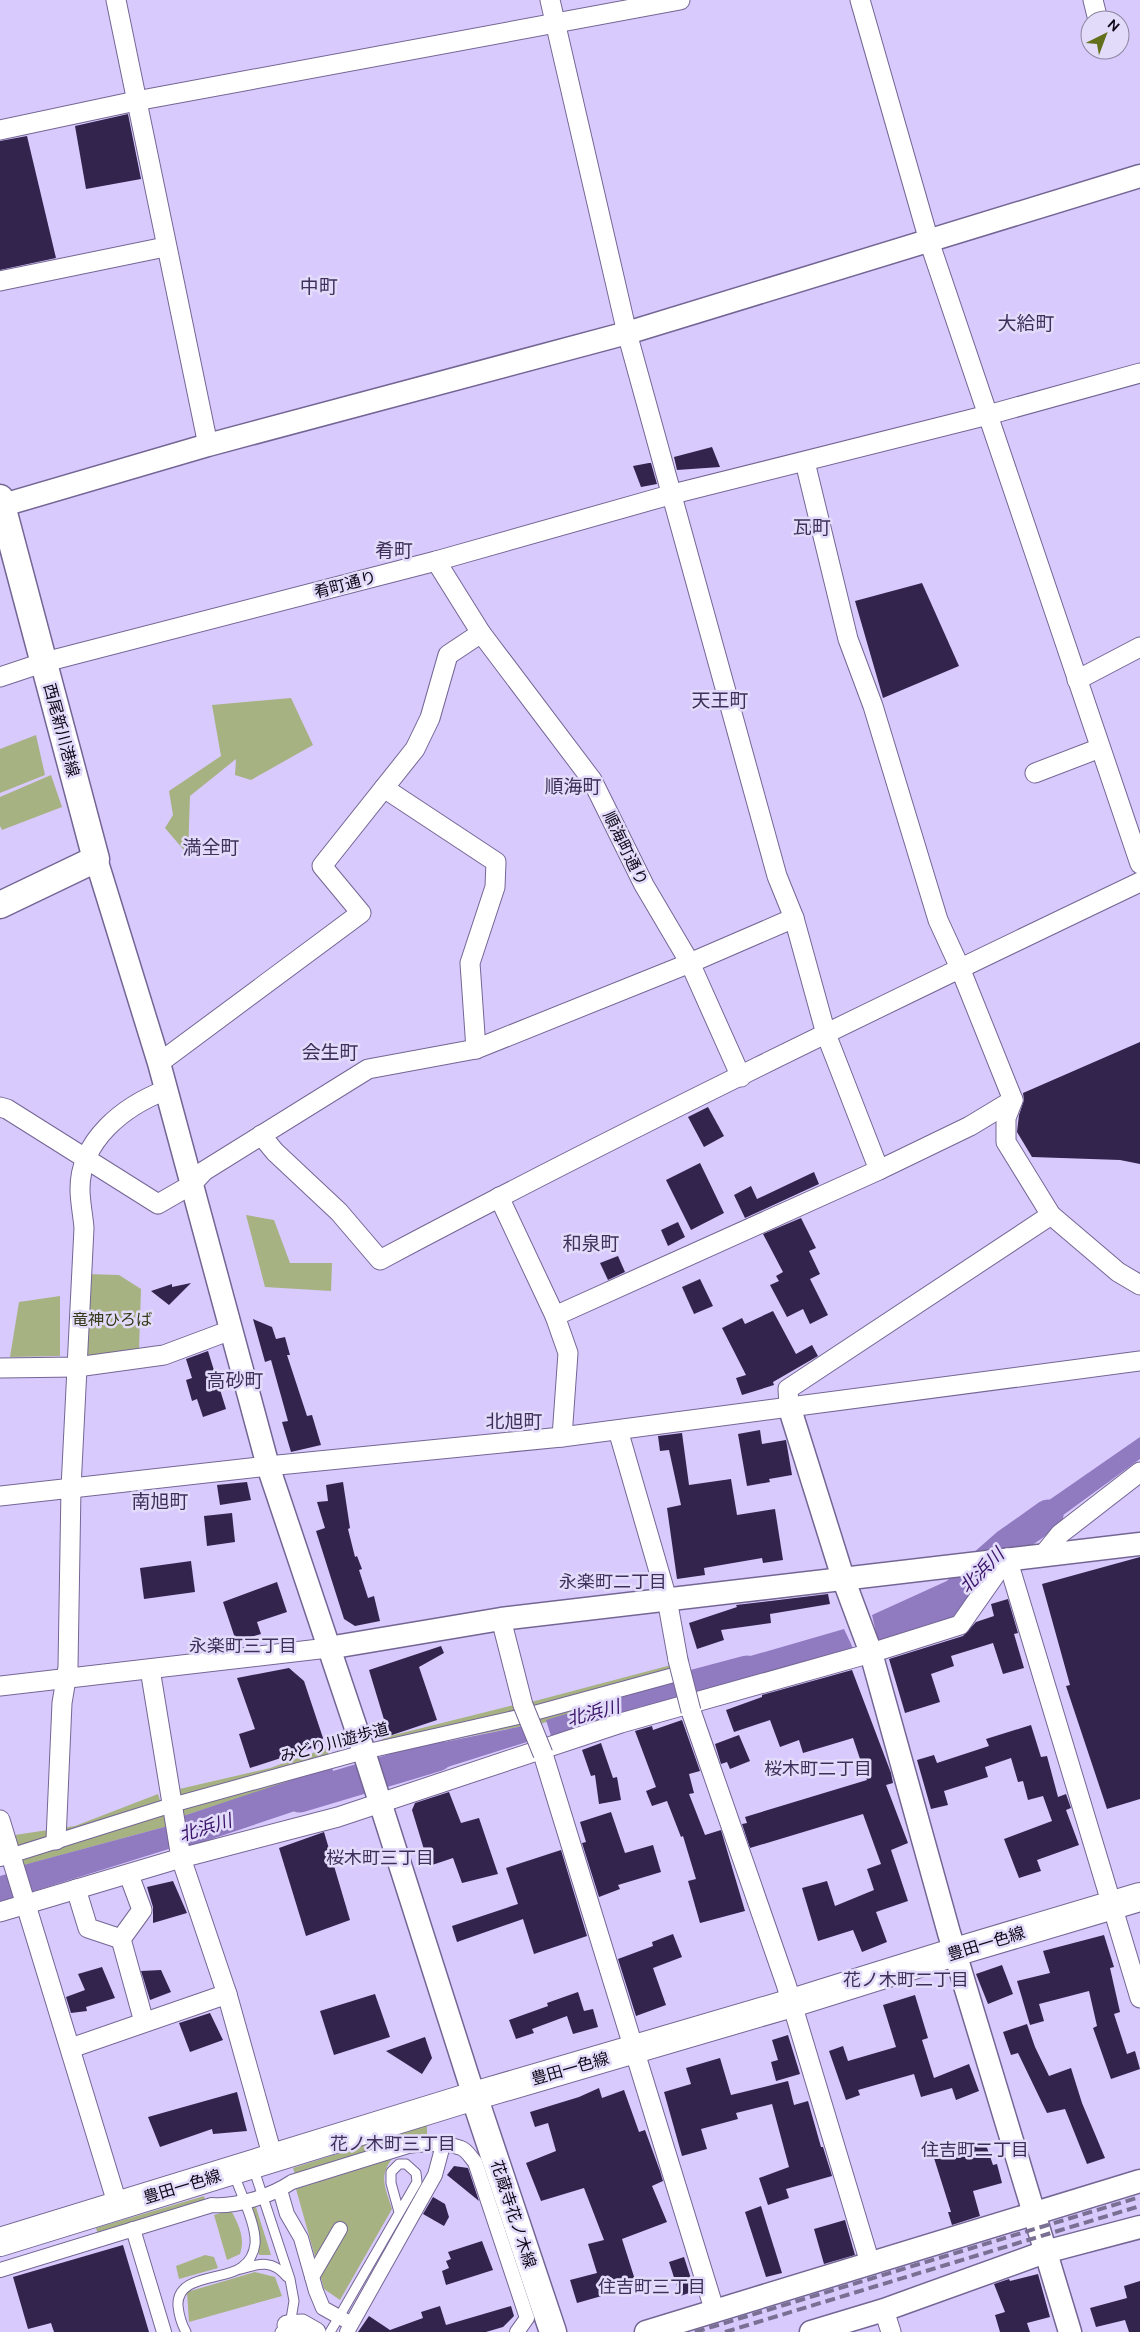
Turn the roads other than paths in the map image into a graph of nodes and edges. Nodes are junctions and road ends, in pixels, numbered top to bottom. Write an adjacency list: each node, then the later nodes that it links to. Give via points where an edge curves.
1 (550, 0): 5 (street)
2 (680, 0): 5 (street)
3 (860, 0): 9 (street)
4 (122, 1): 6 (street)
5 (556, 21): 6 (street); 12 (street)
6 (136, 101): 7 (street); 10 (street)
7 (0, 130)
8 (1140, 176): 9 (street)
9 (929, 242): 12 (street); 14 (street)
10 (165, 247): 11 (street); 15 (street)
11 (0, 281)
12 (627, 333): 15 (street); 17 (street)
13 (1140, 373): 14 (street, 肴町通り)
14 (988, 415): 16 (street, 肴町通り); 24 (street)
15 (208, 445): 18 (street)
16 (805, 462): 17 (street, 肴町通り); 34 (street, via 848,638 873,706 938,920)
17 (673, 494): 19 (street, 肴町通り); 32 (street, via 777,876)
18 (1, 503): 22 (main road, 西尾新川港線)
19 (436, 561): 20 (street, 順海町通り); 22 (street, 肴町通り)
20 (481, 633): 27 (street, via 448,655 430,718 415,749); 33 (street, 順海町通り, via 592,780 644,886)
21 (1140, 647): 24 (street)
22 (45, 662): 23 (street, 肴町通り); 28 (main road, 西尾新川港線)
23 (0, 677)
24 (1077, 680): 25 (street)
25 (1100, 748): 26 (street); 29 (street)
26 (1035, 773)
27 (384, 788): 36 (street, via 496,862 495,886 470,962); 37 (street, via 322,866 361,913)
28 (96, 859): 31 (main road); 37 (street)
29 (1140, 864)
30 (1140, 882): 34 (street)
31 (0, 905)
32 (794, 918): 33 (street); 35 (street)
33 (690, 963): 36 (street); 38 (street, 順海町通り)
34 (960, 968): 35 (street); 40 (street)
35 (826, 1034): 38 (street); 46 (street)
36 (476, 1049): 43 (street, via 368,1070)
37 (159, 1063): 39 (street)
38 (741, 1076): 48 (street)
39 (166, 1090): 45 (street, via 123,1112 108,1125); 47 (street)
40 (1013, 1100): 42 (street); 44 (street, via 1006,1118)
41 (0, 1107): 45 (street)
42 (970, 1126): 44 (street, via 985,1129); 46 (street)
43 (261, 1135): 47 (street, via 204,1171); 48 (street, via 339,1212 380,1260)
44 (1006, 1142): 49 (street)
45 (85, 1159): 47 (street, via 158,1204); 54 (street, via 80,1189 84,1228)
46 (880, 1170): 51 (street)
47 (191, 1184): 52 (street)
48 (499, 1197): 51 (street)
49 (1051, 1215): 50 (street, via 1118,1272); 56 (street, via 788,1389)
50 (1140, 1285)
51 (555, 1316): 58 (street, via 568,1353)
52 (231, 1330): 54 (street, via 164,1355); 59 (street)
53 (1140, 1361): 56 (street)
54 (77, 1367): 55 (street); 61 (street)
55 (0, 1368)
56 (789, 1406): 57 (street); 66 (street)
57 (618, 1430): 58 (street); 67 (street)
58 (562, 1437): 59 (street)
59 (268, 1466): 61 (street); 69 (street)
60 (1140, 1472): 64 (street, via 1060,1534)
61 (71, 1488): 62 (street); 73 (street, via 68,1667)
62 (0, 1496)
63 (1140, 1544): 64 (street)
64 (1043, 1554): 65 (street)
65 (1007, 1558): 66 (street, via 897,1574); 70 (street, via 960,1625); 87 (street)
66 (846, 1587): 67 (street); 70 (street)
67 (667, 1599): 68 (street); 71 (street)
68 (501, 1619): 69 (street); 75 (street)
69 (328, 1648): 72 (street); 76 (street)
70 (870, 1652): 77 (street); 90 (street)
71 (679, 1666): 75 (street, みどり川遊歩道); 93 (street, bridge, via 691,1711)
72 (150, 1669): 73 (street); 78 (street)
73 (65, 1678): 74 (street); 80 (street)
74 (0, 1686)
75 (525, 1710): 76 (street, みどり川遊歩道); 96 (street, bridge, via 543,1754)
76 (364, 1753): 77 (street); 78 (street, みどり川遊歩道)
77 (376, 1796): 82 (street, via 338,1817); 97 (street)
78 (172, 1805): 80 (street, みどり川遊歩道); 82 (street)
79 (0, 1820): 81 (street)
80 (56, 1840): 81 (street, みどり川遊歩道)
81 (5, 1857): 86 (street)
82 (181, 1858): 83 (street); 91 (street)
83 (129, 1875): 84 (street); 89 (street, via 142,1910)
84 (76, 1889): 86 (street); 89 (street, via 88,1928)
85 (1140, 1897): 87 (main road, 豊田一色線)
86 (28, 1905): 88 (street); 95 (street)
87 (1113, 1906): 90 (main road, 豊田一色線); 92 (street)
88 (0, 1912)
89 (121, 1939): 94 (street)
90 (955, 1952): 93 (main road, 豊田一色線); 106 (street)
91 (227, 1994): 94 (street); 99 (street)
92 (1140, 1998)
93 (792, 2004): 96 (main road, 豊田一色線); 112 (street)
94 (144, 2022): 95 (street)
95 (71, 2048): 104 (street)
96 (634, 2050): 97 (main road, 豊田一色線); 118 (street)
97 (474, 2096): 99 (main road, 豊田一色線); 126 (main road, 花蔵寺花ノ木線)
98 (443, 2144): 101 (street, via 408,2146 292,2182); 119 (street, via 435,2175); 125 (street, via 463,2148 476,2162 528,2318)
99 (253, 2164): 102 (lane); 103 (lane); 104 (main road, 豊田一色線)
100 (1140, 2181): 106 (street)
101 (280, 2190): 102 (street); 115 (street, via 287,2214 301,2238)
102 (262, 2196): 103 (street); 116 (lane)
103 (244, 2201): 109 (street, via 227,2206 212,2205); 113 (lane, via 255,2243 252,2255)
104 (118, 2206): 110 (main road, 豊田一色線)
105 (399, 2212): 105 (lane, via 391,2172 399,2164 406,2164 416,2173 417,2182); 119 (lane)
106 (1034, 2212): 111 (street); 112 (street)
107 (1140, 2227): 111 (street)
108 (340, 2228): 115 (street)
109 (133, 2230): 114 (street); 121 (street)
110 (0, 2242)
111 (1045, 2252): 117 (street); 130 (street)
112 (870, 2263): 118 (street)
113 (240, 2269): 116 (lane, via 268,2263); 122 (lane, via 192,2284 180,2292 179,2311)
114 (0, 2270)
115 (312, 2277): 119 (street, via 322,2308)
116 (290, 2279): 120 (lane, via 294,2310)
117 (884, 2310): 128 (street); 129 (street)
118 (715, 2312): 127 (street)
119 (345, 2324): 124 (lane)
120 (284, 2329): 123 (street, via 302,2324)
121 (164, 2332)
122 (186, 2332)
123 (316, 2332)
124 (330, 2332)
125 (517, 2332)
126 (553, 2332)
127 (646, 2332)
128 (811, 2332)
129 (891, 2332)
130 (1070, 2332)

